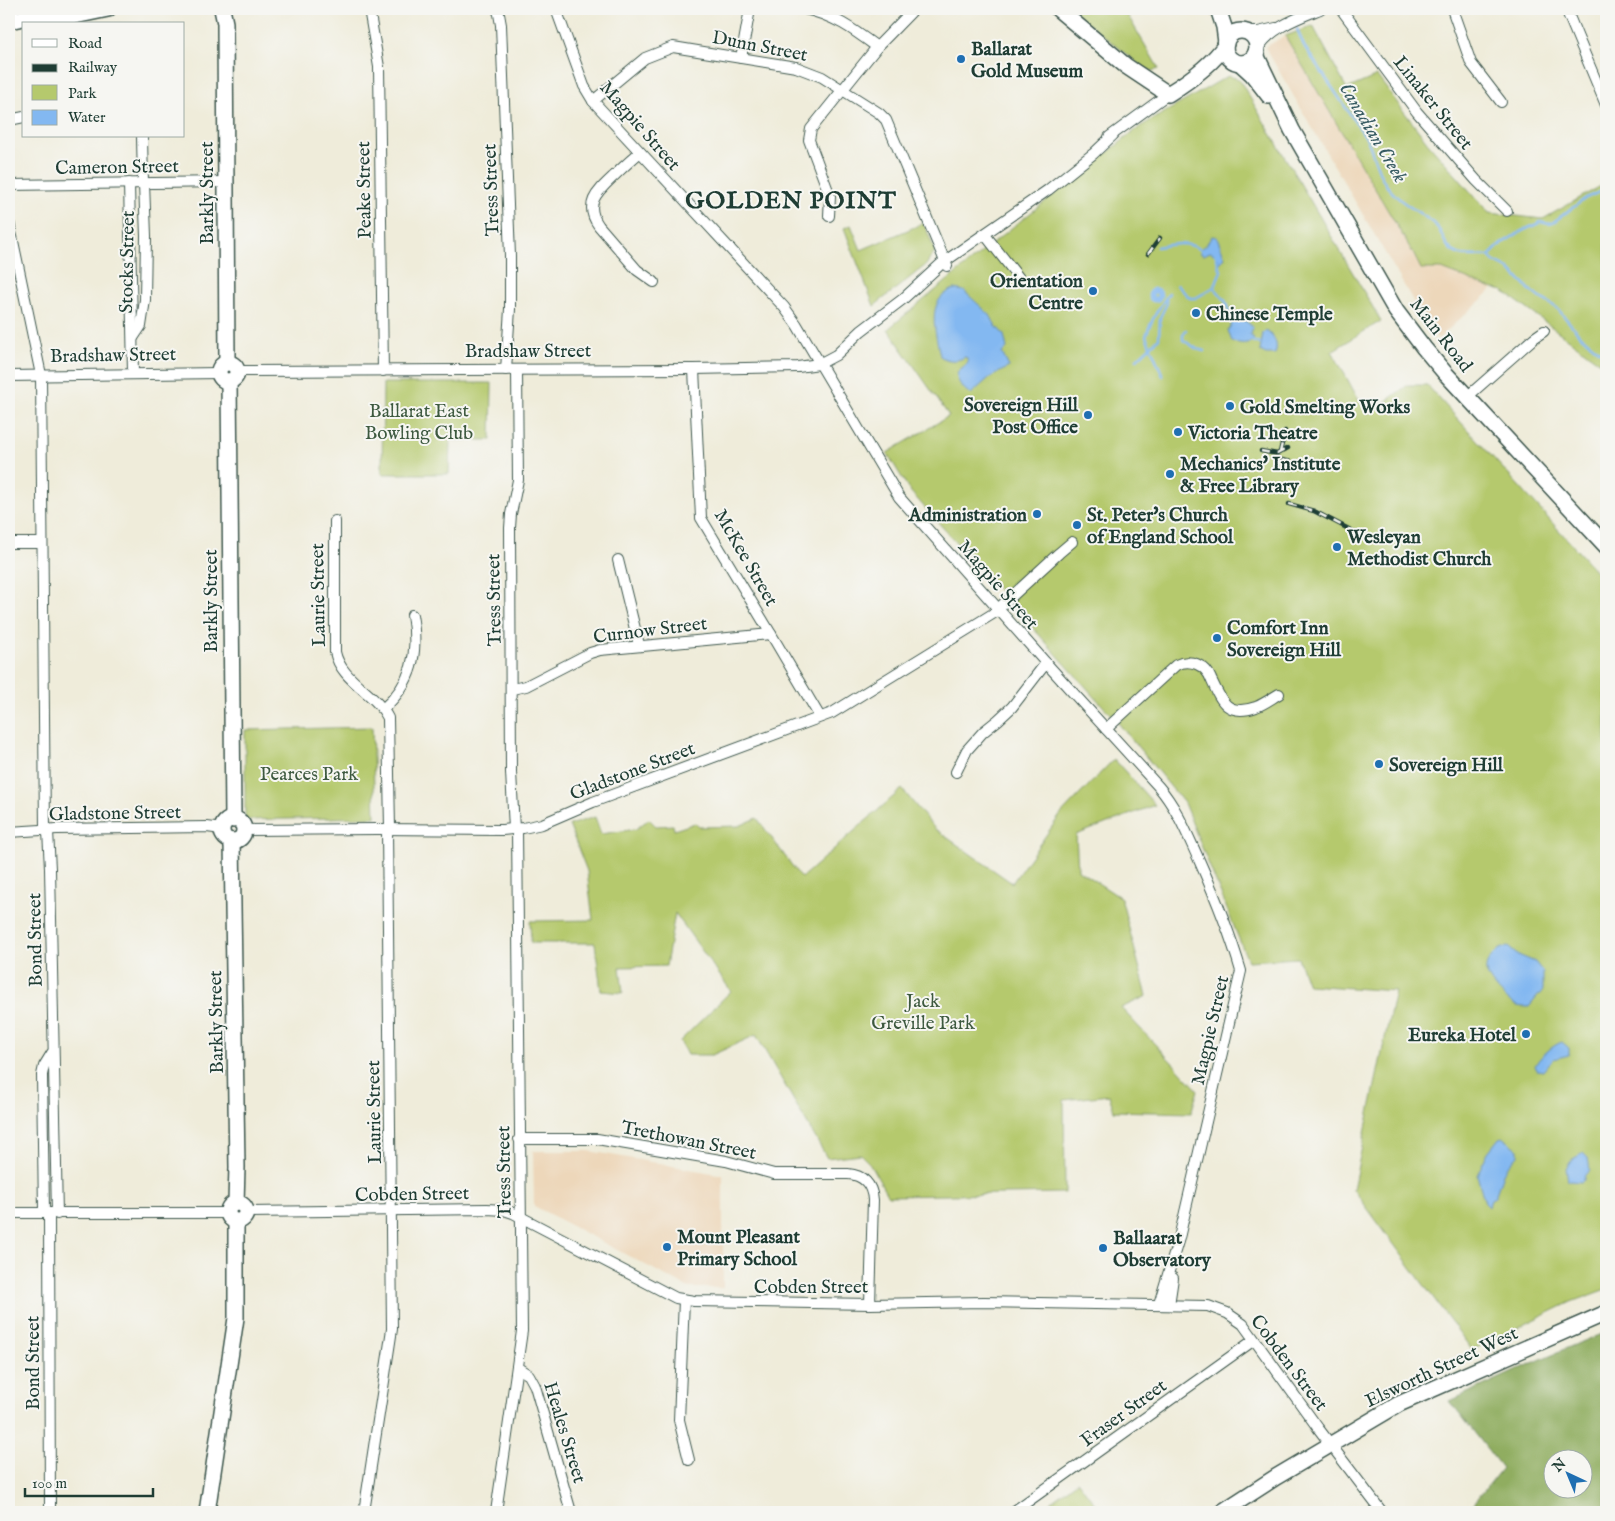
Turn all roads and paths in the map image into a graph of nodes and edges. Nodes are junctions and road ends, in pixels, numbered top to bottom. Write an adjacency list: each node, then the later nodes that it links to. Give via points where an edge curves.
1 (69, 9): 17 (main road)
2 (108, 9): 18 (main road)
3 (368, 9): 56 (street, Peake Street, via 379,67)
4 (497, 9): 54 (street, Tress Street, via 501,33 510,256)
5 (556, 9): 30 (street, Magpie Street, via 584,86)
6 (750, 9): 26 (street)
7 (805, 9): 24 (street, via 840,21)
8 (914, 9): 24 (street)
9 (1058, 9): 29 (main road, via 1126,66)
10 (1218, 9): 23 (main road)
11 (1223, 9): 22 (main road)
12 (1320, 9): 19 (street)
13 (1341, 9): 42 (street, Linaker Street, via 1412,106)
14 (1452, 9): 31 (street, via 1471,62)
15 (1566, 9): 32 (street)
16 (225, 13): 38 (main road, Barkly Street)
17 (9, 21)
18 (46, 22)
19 (1287, 24): 22 (street, via 1258,32); 25 (street, via 1267,37)
20 (22, 27): 21 (main road)
21 (9, 30)
22 (1243, 32): 23 (main road, via 1232,34); 25 (main road, via 1254,38)
23 (1226, 43): 27 (main road, via 1228,56); 29 (main road, via 1212,61)
24 (877, 48): 28 (street)
25 (1256, 51): 27 (main road, via 1250,60); 34 (main road, Main Road)
26 (741, 58): 28 (street, Dunn Street, via 806,70); 30 (street, Dunn Street, via 670,48 645,58)
27 (1239, 63): 29 (main road, via 1221,67); 34 (main road, Main Road)
28 (844, 90): 43 (street, via 812,126 809,134 829,194); 47 (street, Dunn Street, via 879,113 888,123)
29 (1170, 93): 45 (street, via 1093,147 1061,175 1040,187)
30 (593, 101): 37 (street, Magpie Street)
31 (1501, 102)
32 (1606, 105)
33 (22, 117): 35 (street)
34 (1285, 117): 61 (main road, Main Road, via 1396,310)
35 (9, 120)
36 (142, 138): 40 (street, Stocks Street)
37 (640, 152): 49 (street, via 599,190 592,205 593,215 634,266); 52 (street, Magpie Street, via 784,307)
38 (226, 182): 40 (street, Cameron Street); 57 (main road, Barkly Street)
39 (130, 183): 40 (street, Cameron Street); 41 (street, Cameron Street); 51 (street, Stocks Street)
40 (144, 183): 51 (street, Stocks Street, via 145,300 141,326)
41 (9, 186)
42 (1507, 211)
43 (829, 216)
44 (9, 222): 59 (street, Bond Street)
45 (998, 225): 46 (street); 47 (street)
46 (986, 236): 47 (street, via 968,252); 48 (street)
47 (946, 264): 52 (street, via 930,282 828,352)
48 (1019, 278)
49 (654, 282)
50 (1544, 331): 61 (street)
51 (133, 338): 58 (street, Stocks Street)
52 (819, 364): 53 (street, Bradshaw Street); 68 (street, Magpie Street, via 899,497)
53 (694, 368): 55 (street, Bradshaw Street); 70 (street, McKee Street, via 700,518)
54 (506, 370): 55 (street, Bradshaw Street); 56 (street, Bradshaw Street)
55 (517, 370): 73 (street, Tress Street, via 518,480 510,528)
56 (383, 371): 57 (street, Bradshaw Street)
57 (228, 372): 58 (street, Bradshaw Street); 81 (main road, Barkly Street)
58 (134, 373): 59 (street, Bradshaw Street)
59 (41, 375): 60 (street, Bradshaw Street); 65 (street, Bond Street)
60 (9, 376)
61 (1467, 397): 66 (main road, Main Road)
62 (335, 521): 75 (street, Laurie Street, via 336,656 343,670)
63 (1072, 542): 68 (street, Gladstone Street)
64 (9, 543): 65 (street)
65 (42, 543): 82 (street, Bond Street)
66 (1606, 546)
67 (618, 560): 71 (street)
68 (998, 610): 72 (street, Magpie Street); 76 (street, Gladstone Street, via 847,705)
69 (412, 615): 75 (street, via 414,653 409,676 399,693)
70 (771, 634): 71 (street, Curnow Street); 76 (street, McKee Street)
71 (639, 645): 73 (street, Curnow Street, via 595,651 526,686)
72 (1046, 663): 77 (street, Magpie Street); 78 (street, via 1012,707 967,750)
73 (512, 689): 80 (street, Tress Street, via 511,772)
74 (1279, 694): 77 (street, via 1257,707 1233,708 1220,698 1206,670 1196,664 1182,663)
75 (383, 709): 79 (street, Laurie Street, via 390,724)
76 (820, 718): 80 (street, Gladstone Street, via 542,824)
77 (1106, 729): 92 (street, Magpie Street, via 1175,808 1224,921 1241,971)
78 (956, 772)
79 (389, 829): 80 (street, Gladstone Street); 81 (street, Gladstone Street); 85 (street, Laurie Street)
80 (515, 829): 84 (street, Tress Street)
81 (232, 830): 82 (street, Gladstone Street, via 207,827); 86 (main road, Barkly Street)
82 (46, 831): 83 (street, Gladstone Street); 88 (street, Bond Street, via 50,869 53,1050 42,1075)
83 (9, 832)
84 (520, 1139): 89 (street, Tress Street); 91 (street, Trethowan Street, via 597,1139 774,1174 859,1176 867,1182 873,1195)
85 (391, 1210): 86 (street, Cobden Street); 89 (street, Cobden Street, via 495,1209); 100 (street, Laurie Street, via 392,1337)
86 (236, 1212): 88 (street, Cobden Street); 99 (main road, Barkly Street, via 236,1318)
87 (9, 1213): 88 (street, Cobden Street)
88 (50, 1213): 98 (street, Bond Street)
89 (521, 1217): 90 (street, Cobden Street); 95 (street, Tress Street, via 522,1331)
90 (684, 1300): 91 (street, Cobden Street); 97 (street, via 679,1420)
91 (870, 1304): 92 (street, Cobden Street)
92 (1164, 1304): 94 (street, Cobden Street, via 1208,1306 1222,1310 1238,1320)
93 (1606, 1313): 96 (main road, Elsworth Street West, via 1425,1391)
94 (1254, 1340): 96 (street, Cobden Street); 103 (street, Fraser Street)
95 (518, 1368): 101 (street, Tress Street); 102 (street, Heales Street, via 529,1375 535,1386)
96 (1331, 1445): 104 (main road, Elsworth Street West); 105 (street, Cobden Street)
97 (689, 1460)
98 (50, 1512)
99 (206, 1512)
100 (364, 1512)
101 (496, 1512)
102 (571, 1512)
103 (1013, 1512)
104 (1222, 1512)
105 (1382, 1512)

